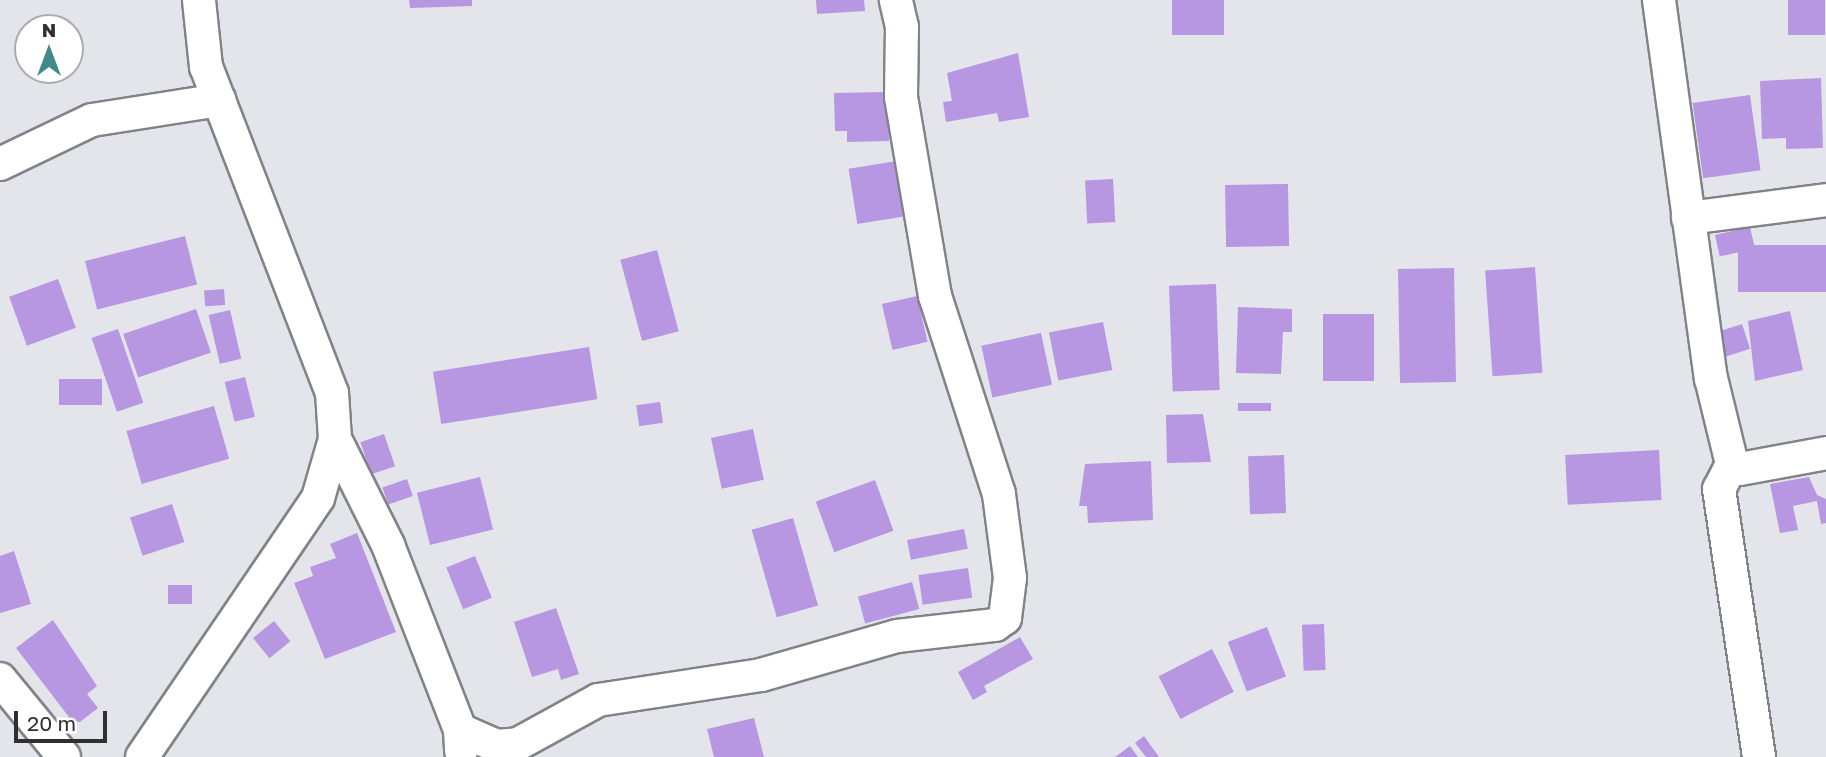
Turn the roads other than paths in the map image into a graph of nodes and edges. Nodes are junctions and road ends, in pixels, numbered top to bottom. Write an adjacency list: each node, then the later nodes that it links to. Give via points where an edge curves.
1 (199, 0): 4 (street, via 206,68)
2 (896, 0): 12 (street, via 902,27 901,97 935,296 999,494 1010,578 1005,618 995,625 897,636 761,676 598,700 518,744)
3 (1659, 0): 7 (street)
4 (219, 100): 5 (street, via 92,120); 8 (street, via 332,393)
5 (0, 164)
6 (1826, 200): 7 (street)
7 (1688, 218): 10 (street, via 1711,379)
8 (335, 439): 12 (street, via 388,545); 14 (street, via 318,498)
9 (1826, 453): 10 (street, via 1740,469)
10 (1732, 464): 15 (street, via 1719,489)
11 (0, 679): 13 (street)
12 (461, 744)
13 (64, 757)
14 (142, 757)
15 (1759, 757)

